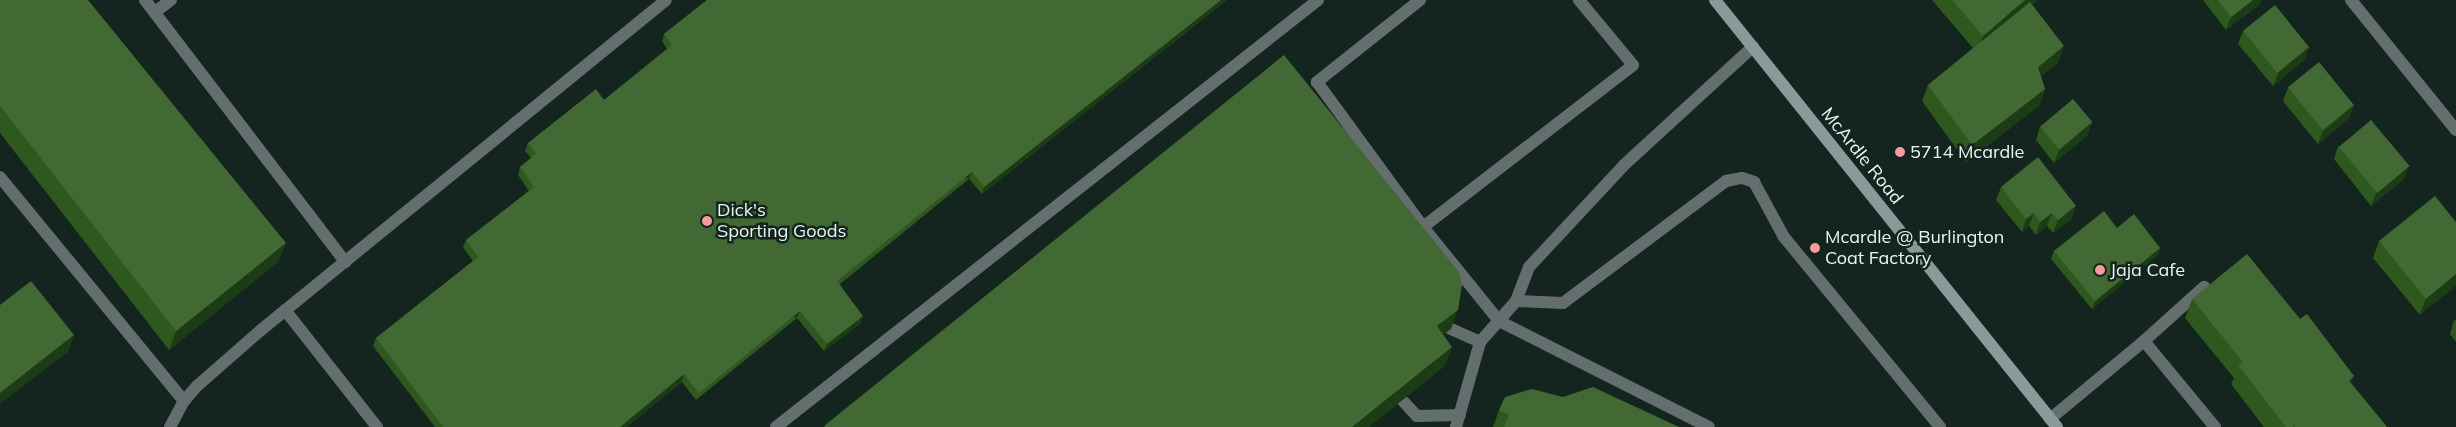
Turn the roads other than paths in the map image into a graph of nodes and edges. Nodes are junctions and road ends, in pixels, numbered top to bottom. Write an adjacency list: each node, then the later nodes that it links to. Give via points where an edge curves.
1 (145, 0): 9 (street)
2 (171, 0): 9 (street)
3 (666, 0): 14 (street)
4 (1318, 0): 28 (street)
5 (1420, 0): 13 (street, via 1317,82)
6 (1579, 0): 13 (street, via 1634,65)
7 (1716, 0): 10 (main road, McArdle Road)
8 (2351, 0): 11 (street)
9 (155, 12): 14 (street)
10 (1753, 47): 16 (street, via 1624,165 1529,267); 25 (main road, McArdle Road)
11 (2456, 130)
12 (0, 177): 23 (street)
13 (1423, 227): 18 (street)
14 (345, 262): 17 (street)
15 (2204, 287): 20 (street)
16 (1516, 301): 18 (street); 30 (street, via 1563,303 1726,181 1742,178 1754,182 1784,237)
17 (285, 310): 23 (street); 27 (street)
18 (1499, 321): 21 (street); 29 (street)
19 (1451, 329): 21 (street)
20 (2144, 340): 25 (street); 31 (street)
21 (1480, 342): 24 (street)
22 (1402, 400): 24 (street, via 1417,416)
23 (184, 401): 26 (street)
24 (1458, 421)
25 (2053, 423)
26 (170, 427)
27 (377, 427)
28 (776, 427)
29 (1709, 427)
30 (1940, 427)
31 (2215, 427)

